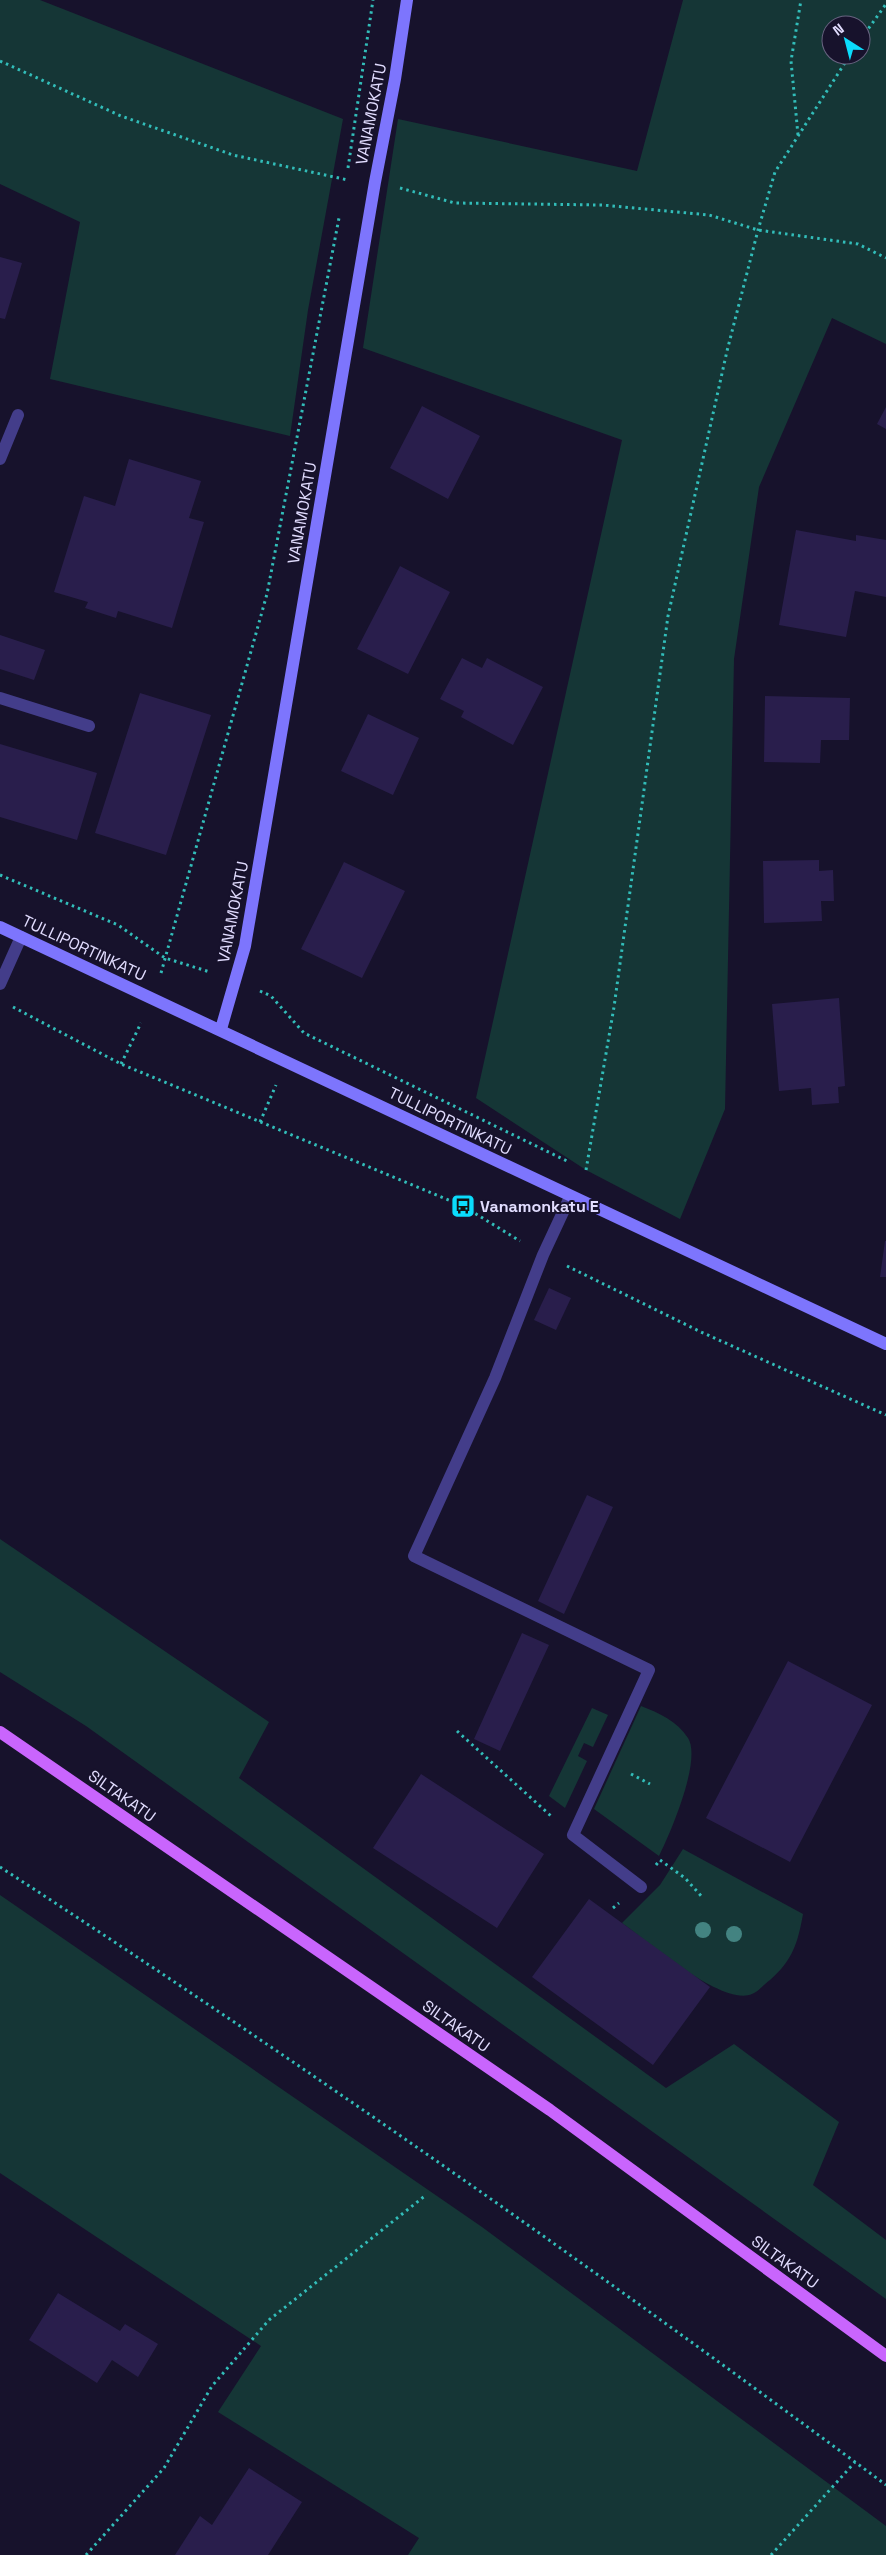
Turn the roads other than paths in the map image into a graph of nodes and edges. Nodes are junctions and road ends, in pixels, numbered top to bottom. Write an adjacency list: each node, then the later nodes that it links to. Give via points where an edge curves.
1 (406, 0): 9 (street, VANAMOKATU, via 245,946)
2 (18, 415): 3 (street)
3 (0, 459)
4 (0, 698): 5 (street)
5 (89, 726)
6 (0, 927): 7 (street, TULLIPORTINKATU)
7 (21, 937): 8 (street); 9 (street, TULLIPORTINKATU)
8 (0, 984)
9 (221, 1030): 10 (street, TULLIPORTINKATU)
10 (570, 1197): 11 (street, TULLIPORTINKATU); 13 (street, via 543,1255 495,1378 414,1556 649,1670 573,1835)
11 (886, 1344)
12 (0, 1732): 14 (main road, SILTAKATU, via 550,2110)
13 (641, 1887)
14 (886, 2356)

